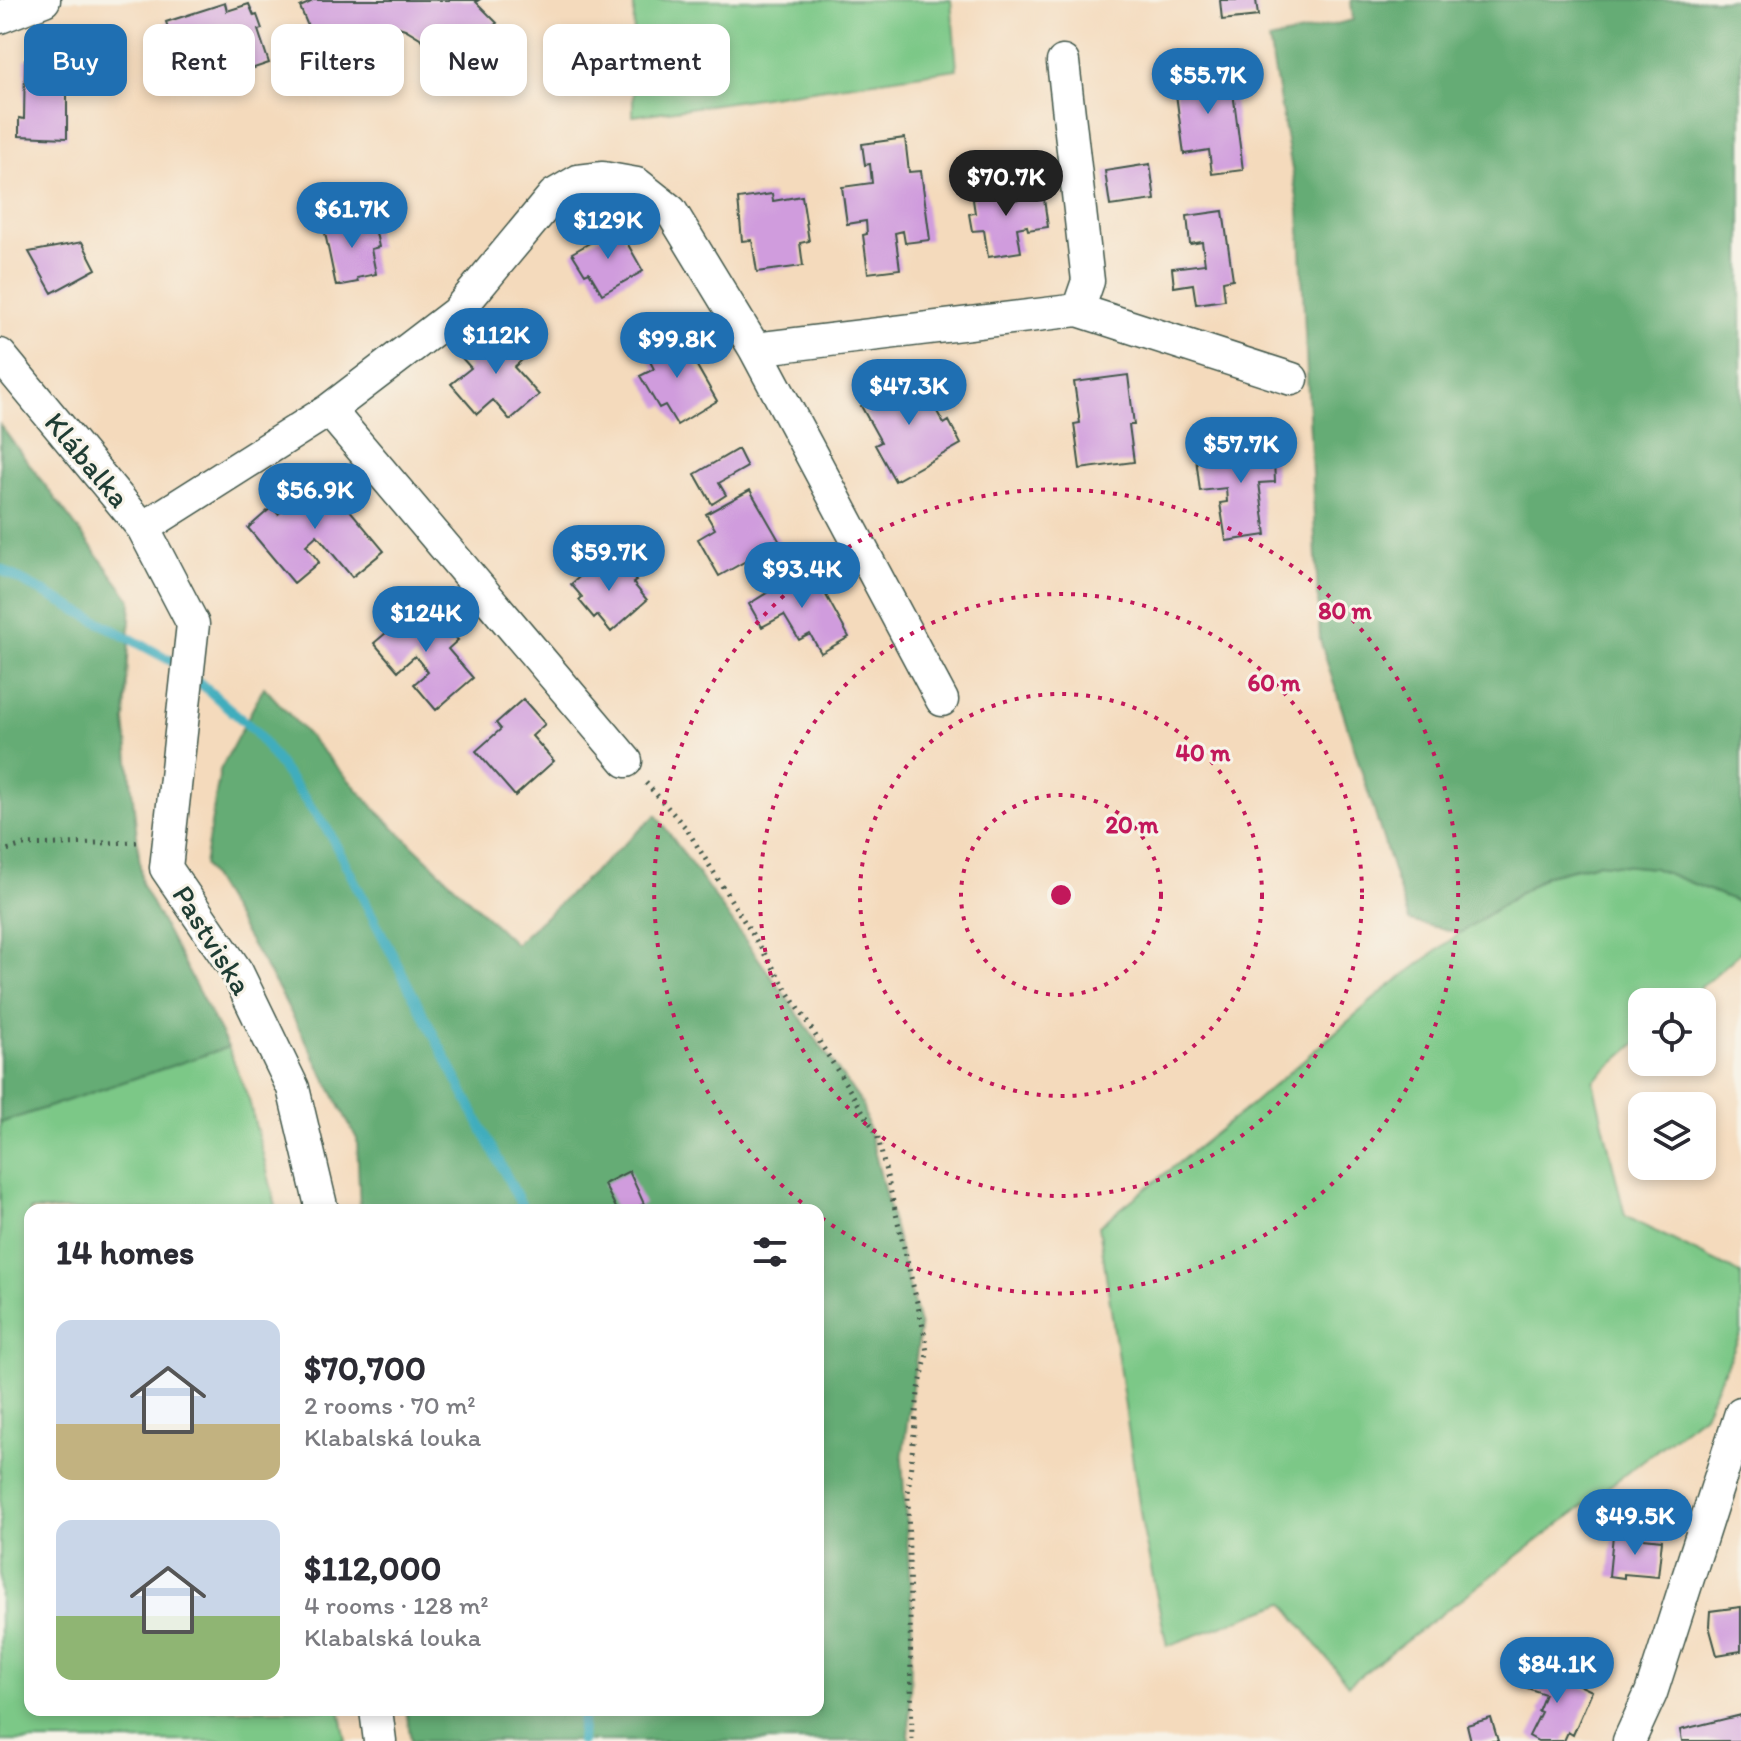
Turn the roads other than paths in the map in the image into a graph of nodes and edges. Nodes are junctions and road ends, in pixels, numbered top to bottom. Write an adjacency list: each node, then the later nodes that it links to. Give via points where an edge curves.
1 (44, 0): 2 (street)
2 (0, 17)
3 (1063, 62): 4 (street, via 1088,281)
4 (1078, 310): 5 (street); 7 (street)
5 (755, 349): 8 (street, via 671,211 637,184 603,178 578,181 554,195 456,313); 10 (street)
6 (0, 355): 9 (street, Klábalka)
7 (1292, 379)
8 (329, 410): 9 (street); 11 (street)
9 (143, 528): 12 (street, Pastviska, via 193,624 166,868 237,972 293,1088)
10 (942, 700)
11 (626, 761)
12 (321, 1204)
13 (1741, 1413): 16 (street, via 1651,1693)
14 (377, 1716): 15 (street)
15 (380, 1741)
16 (1629, 1741)

